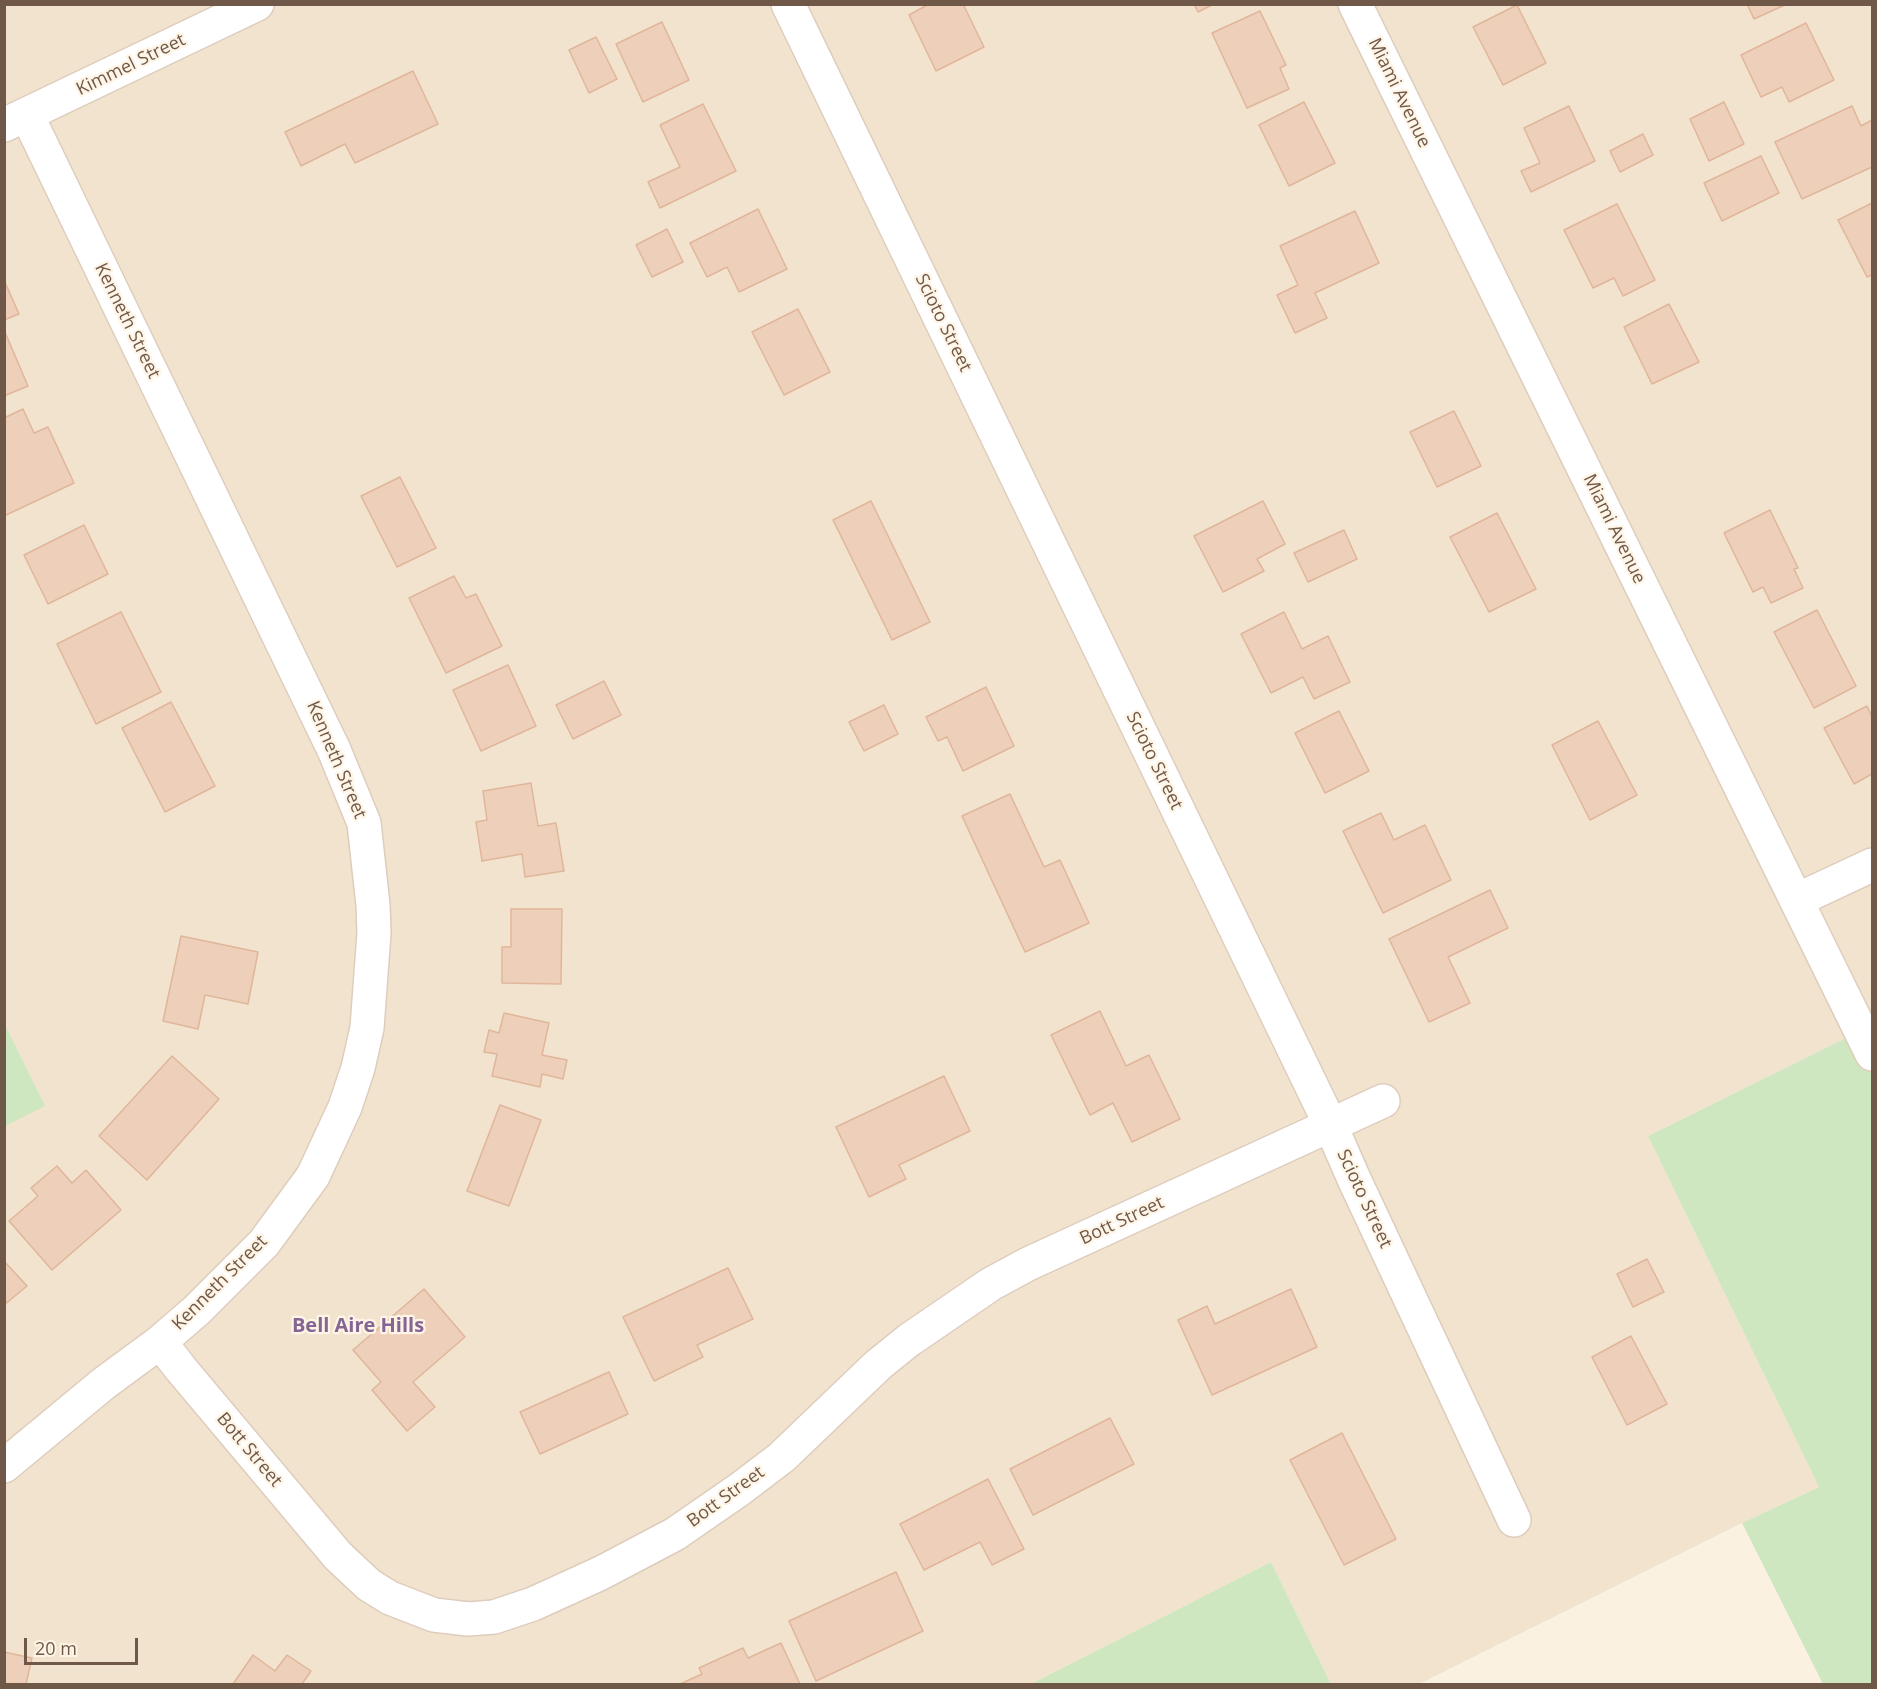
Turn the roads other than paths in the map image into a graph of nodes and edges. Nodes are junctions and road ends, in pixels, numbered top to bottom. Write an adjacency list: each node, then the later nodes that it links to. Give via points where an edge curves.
1 (257, 4): 4 (street, Kimmel Street)
2 (788, 4): 9 (street, Scioto Street)
3 (1355, 4): 6 (street, Miami Avenue)
4 (16, 120): 10 (street, Kenneth Street, via 334,750 364,823 374,933 367,1028 345,1107 313,1176 264,1243)
5 (1872, 865): 6 (street)
6 (1797, 900): 7 (street, Miami Avenue)
7 (1872, 1054)
8 (1383, 1101): 9 (street, Bott Street)
9 (1330, 1124): 10 (street, Bott Street, via 991,1284 909,1340 782,1457 675,1534 602,1573 494,1617 434,1615 390,1598 369,1585 338,1556); 12 (street, Scioto Street)
10 (160, 1342): 11 (street, Kenneth Street)
11 (4, 1467)
12 (1514, 1520)

